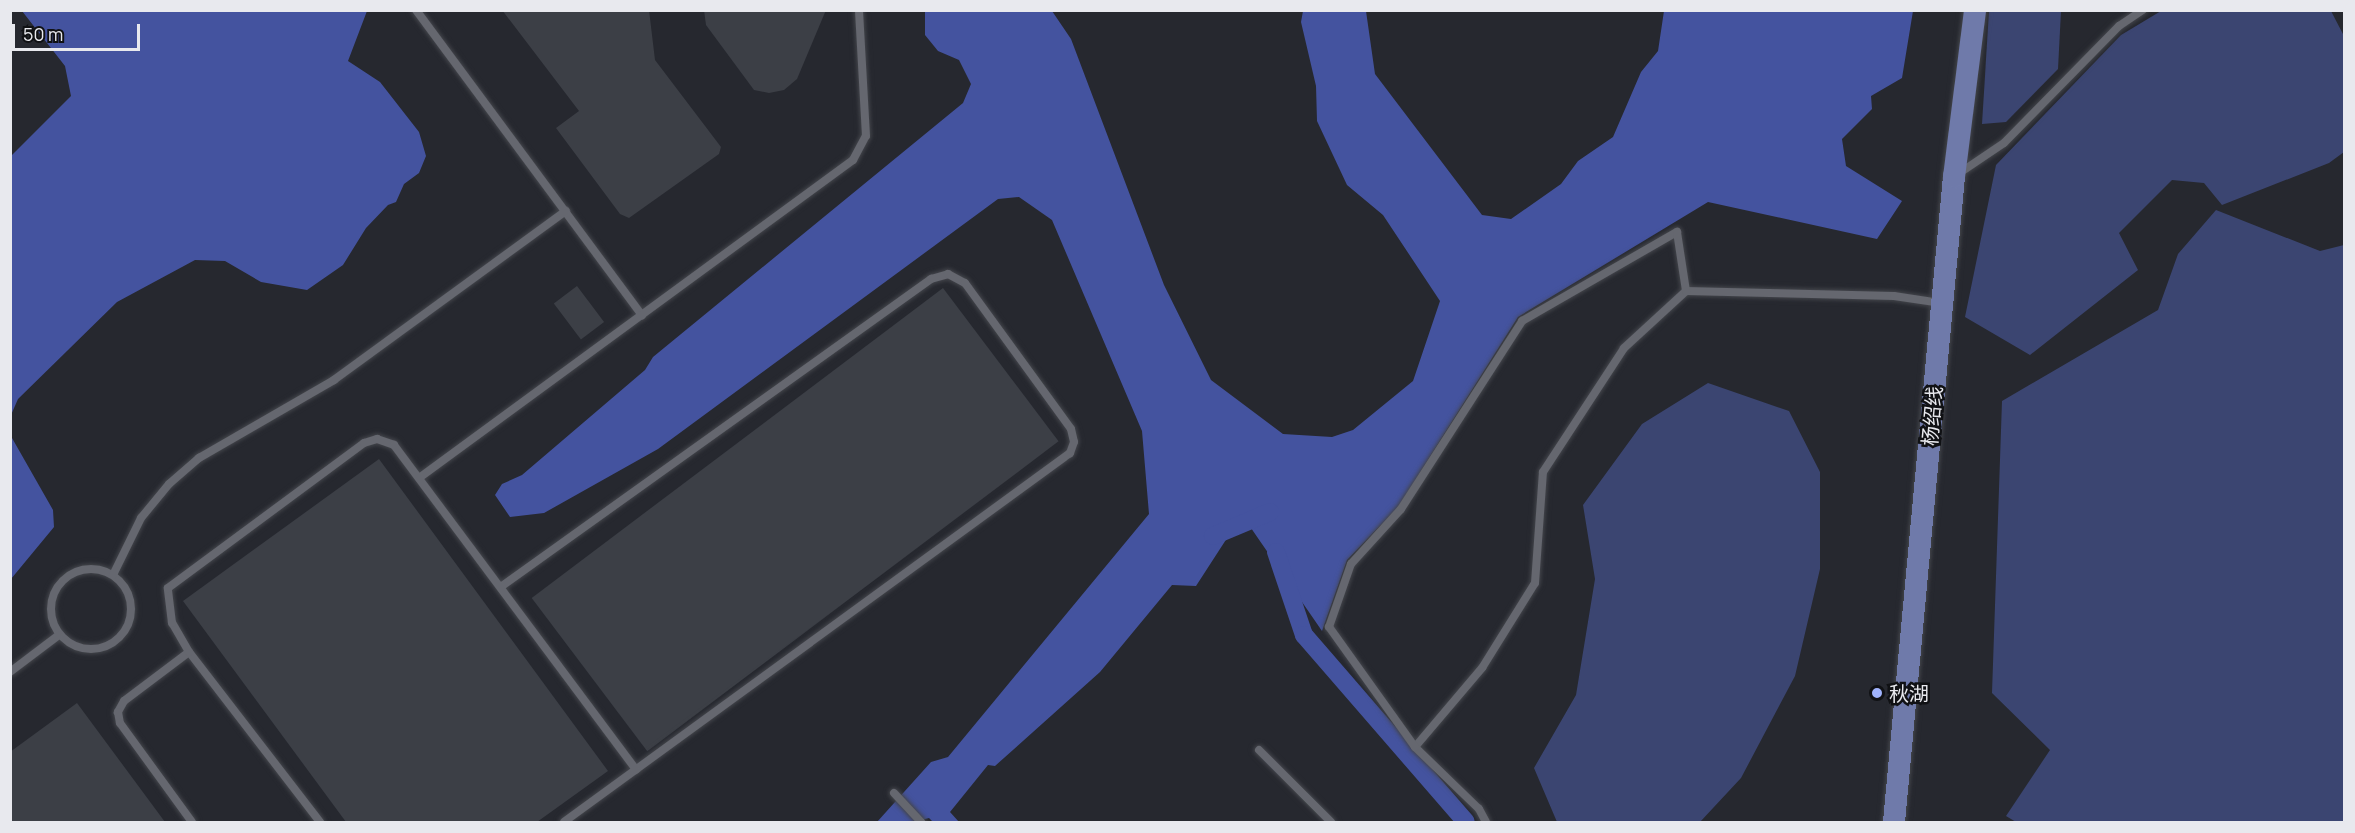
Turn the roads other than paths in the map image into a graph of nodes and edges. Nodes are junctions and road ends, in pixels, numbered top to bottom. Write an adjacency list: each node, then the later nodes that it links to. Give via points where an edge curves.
1 (416, 10): 6 (lane)
2 (859, 10): 9 (lane, via 866,136 853,160)
3 (1975, 10): 5 (main road, 杨绍线)
4 (2143, 10): 5 (lane, via 2119,26 2004,143)
5 (1954, 177): 8 (main road, 杨绍线)
6 (566, 211): 9 (lane); 11 (lane, via 334,380 199,458 169,484 141,518)
7 (1686, 291): 8 (lane, via 1894,296); 16 (lane, via 1624,348 1543,472 1535,583 1482,668); 16 (lane, via 1677,232 1522,321 1401,510 1351,564 1329,627)
8 (1942, 303): 26 (main road, 杨绍线)
9 (642, 315): 10 (lane)
10 (419, 478): 12 (lane); 14 (lane, via 394,445 377,439 364,442 177,581 168,588 167,604 172,623)
11 (113, 574): 13 (lane, via 91,568 69,574 53,591 50,614); 13 (lane, via 128,592 131,615 122,636 102,648 79,648)
12 (502, 586): 18 (lane); 18 (lane, via 931,279 948,274 971,292 1071,429 1074,442 1070,453)
13 (59, 635): 15 (lane)
14 (189, 651): 20 (lane, via 124,701 118,712 120,723); 21 (lane)
15 (10, 672)
16 (1415, 747): 25 (lane, via 1479,809)
17 (1258, 750): 24 (lane)
18 (636, 770): 22 (lane)
19 (894, 793): 23 (lane)
20 (192, 822)
21 (320, 822)
22 (564, 822)
23 (921, 822)
24 (1331, 822)
25 (1486, 822)
26 (1894, 822)

